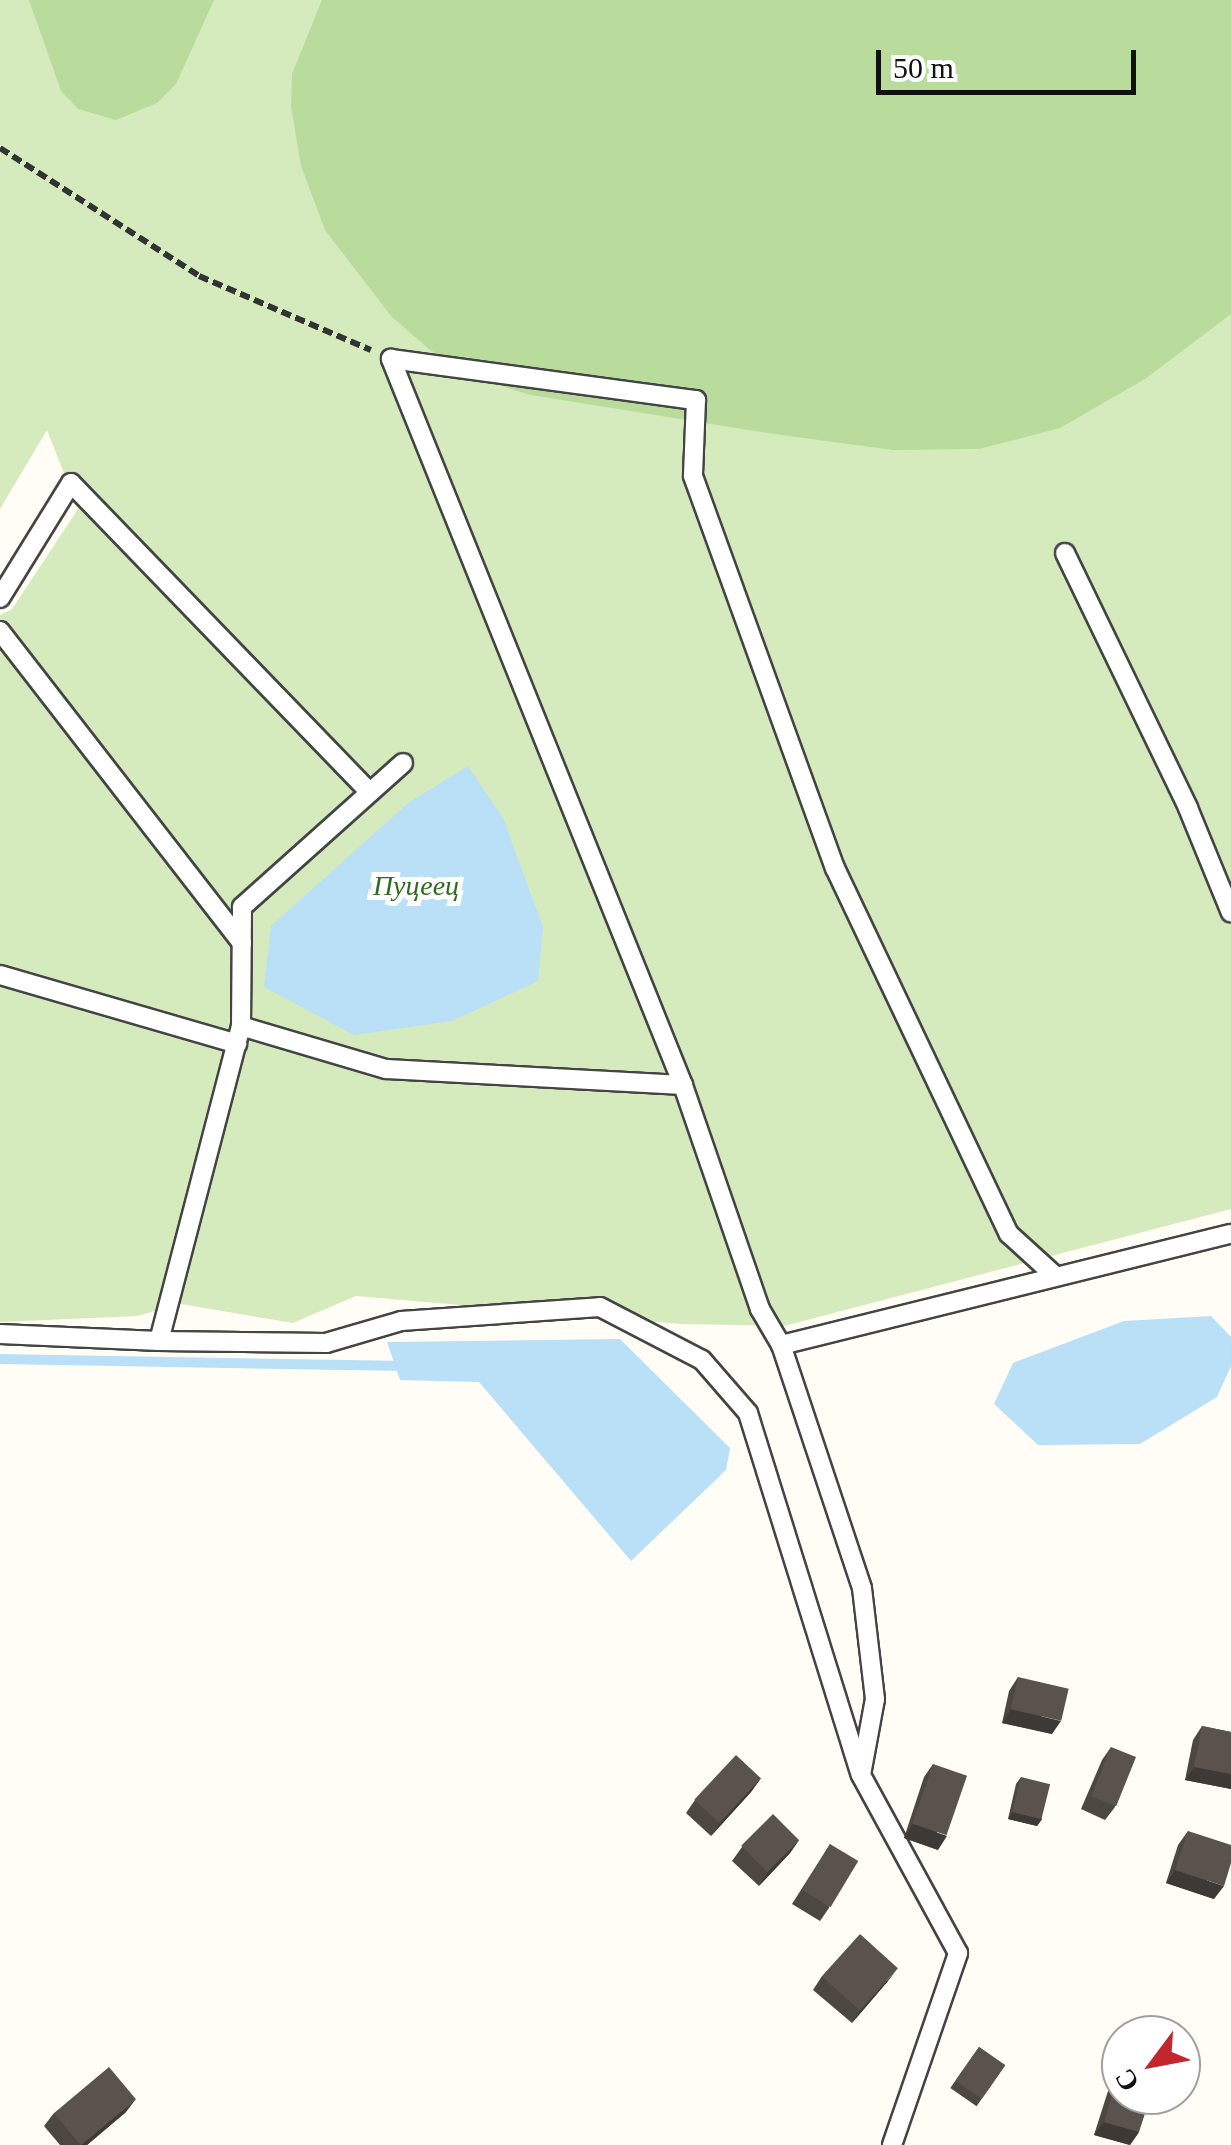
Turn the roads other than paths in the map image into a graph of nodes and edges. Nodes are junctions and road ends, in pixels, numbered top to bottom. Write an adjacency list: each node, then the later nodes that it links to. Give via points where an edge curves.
1 (1065, 553): 6 (lane)
2 (0, 598): 5 (lane, via 71,483)
3 (0, 630): 7 (lane)
4 (402, 763): 5 (lane)
5 (369, 792): 7 (lane, via 242,906)
6 (1231, 913)
7 (242, 943): 9 (lane)
8 (0, 975): 9 (lane)
9 (239, 1035): 10 (lane, via 386,1069); 14 (lane)
10 (682, 1086): 12 (lane, via 391,359 696,400 693,476 834,868 1009,1234); 15 (lane, via 760,1308)
11 (1231, 1234): 12 (lane)
12 (1052, 1274): 15 (lane)
13 (0, 1334): 14 (lane)
14 (159, 1341): 16 (lane, via 326,1343 401,1320 600,1307 702,1360 748,1413)
15 (782, 1345): 16 (lane, via 862,1588 875,1698)
16 (861, 1774): 17 (lane, via 958,1953)
17 (892, 2145)

